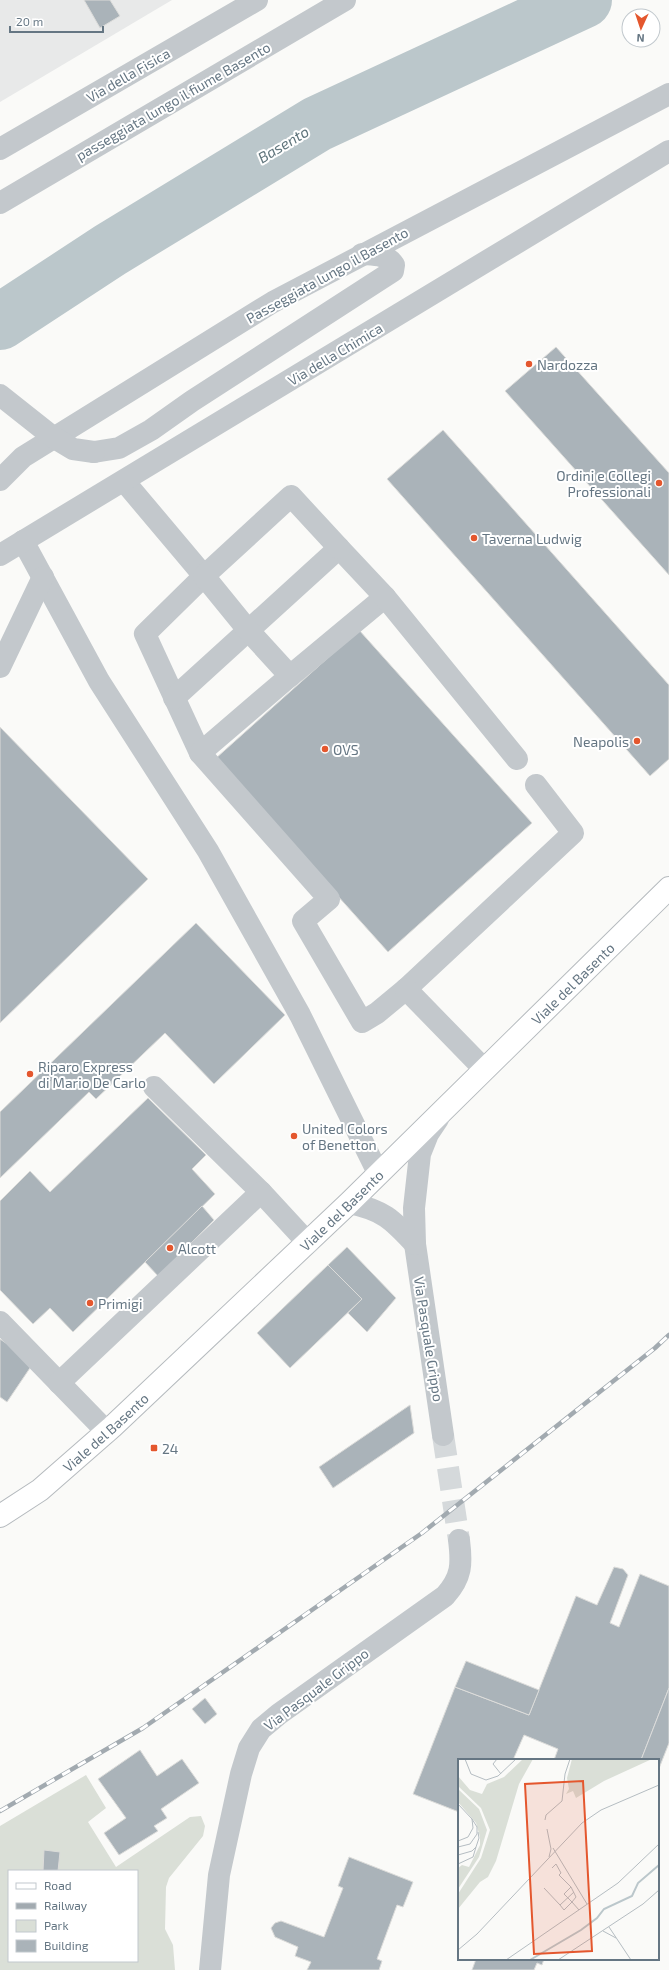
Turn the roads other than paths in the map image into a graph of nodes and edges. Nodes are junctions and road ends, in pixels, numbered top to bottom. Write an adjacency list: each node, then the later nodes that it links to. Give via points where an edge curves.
1 (257, 0): 4 (street, Via della Fisica)
2 (345, 0): 6 (street, passeggiata lungo il fiume Basento)
3 (669, 94): 7 (street, Passeggiata lungo il Basento)
4 (0, 149)
5 (669, 150): 11 (street, Via della Chimica)
6 (0, 203)
7 (362, 254): 8 (street, via 383,256 391,260 394,265 393,271); 10 (street, Passeggiata lungo il Basento, via 273,302 70,427 23,457)
8 (226, 380): 9 (street, bridge, via 119,448 94,452 73,449 66,445); 12 (street, via 264,372 268,378 262,386 193,425 61,509)
9 (0, 395)
10 (0, 480)
11 (124, 481): 12 (street, Via della Chimica); 16 (street)
12 (63, 518): 13 (street, Via della Chimica)
13 (23, 541): 15 (street, Via della Chimica); 17 (street)
14 (339, 548): 16 (street, via 291,496); 18 (street); 19 (street)
15 (0, 556)
16 (204, 576): 19 (street); 22 (street, via 145,634)
17 (42, 577): 20 (street); 31 (street, via 99,681 208,851 300,1015)
18 (384, 597): 21 (street); 24 (street)
19 (248, 630): 21 (street); 22 (street)
20 (0, 667)
21 (290, 676): 23 (street)
22 (174, 698): 23 (street)
23 (200, 753): 27 (street, via 329,900 303,921 362,1022)
24 (517, 759)
25 (536, 785): 27 (street, via 573,833)
26 (669, 888): 28 (main road, Viale del Basento)
27 (406, 989): 28 (street)
28 (484, 1069): 30 (main road, Viale del Basento)
29 (154, 1087): 33 (street)
30 (446, 1106): 31 (main road, Viale del Basento); 32 (street, Via Pasquale Grippo, via 428,1134 420,1154)
31 (378, 1174): 32 (street, via 393,1170); 34 (main road, Viale del Basento); 35 (street, via 377,1198)
32 (416, 1176): 37 (street, Via Pasquale Grippo)
33 (261, 1192): 36 (street); 39 (street)
34 (349, 1204): 35 (street, via 368,1207); 36 (main road, Viale del Basento)
35 (386, 1216): 37 (street)
36 (308, 1243): 40 (main road, Viale del Basento)
37 (415, 1244): 41 (street, Via Pasquale Grippo)
38 (0, 1322): 39 (street)
39 (59, 1383): 40 (street)
40 (107, 1432): 42 (main road, Viale del Basento, via 40,1490)
41 (443, 1435)
42 (0, 1516)
43 (459, 1540): 44 (street, Via Pasquale Grippo, via 462,1561 458,1578 445,1596 279,1714 261,1729 249,1748 233,1806 219,1875)
44 (210, 1970)

